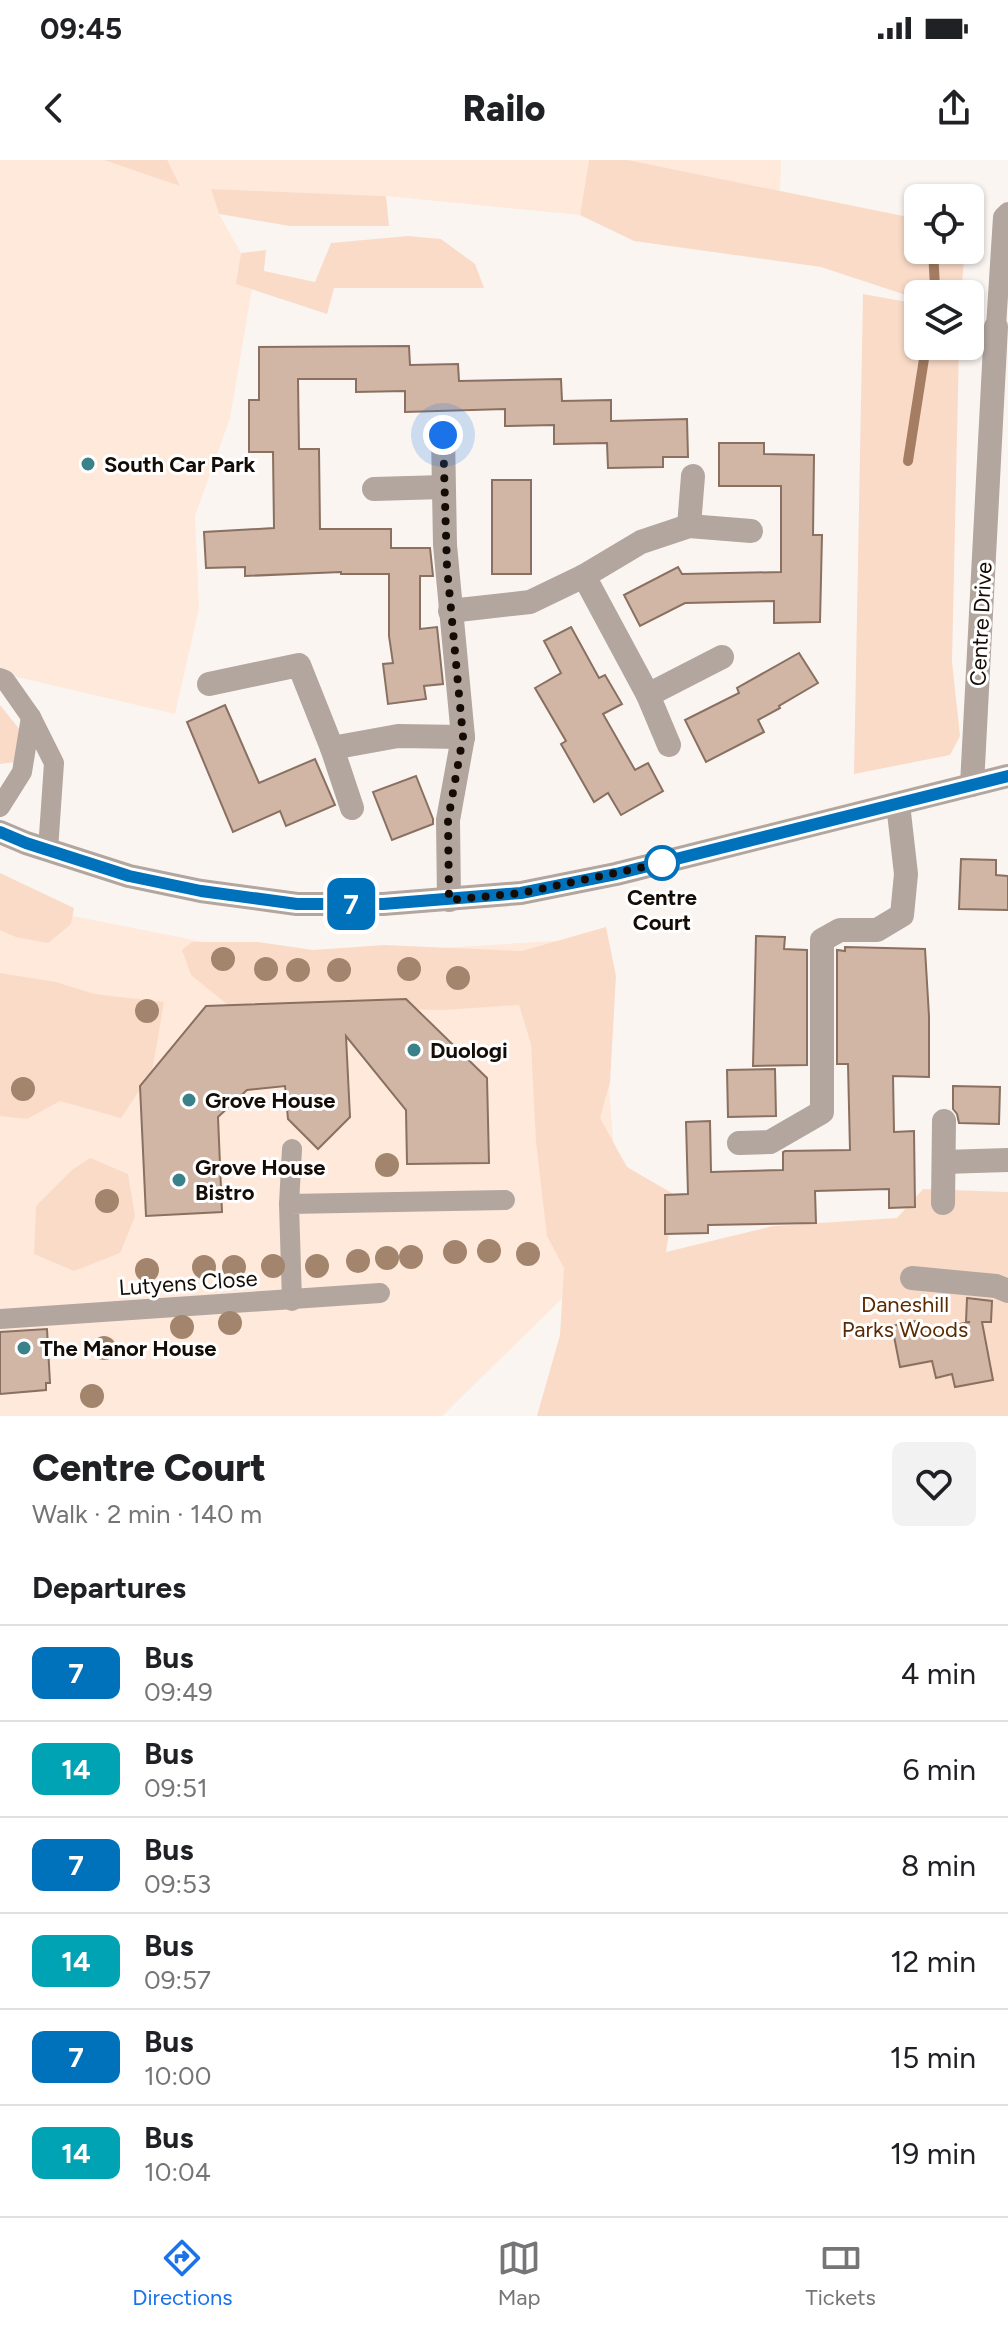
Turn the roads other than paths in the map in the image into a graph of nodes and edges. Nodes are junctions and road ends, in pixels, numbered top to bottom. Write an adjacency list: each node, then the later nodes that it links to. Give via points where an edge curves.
1 (1006, 215): 2 (lane, Centre Drive)
2 (996, 327): 4 (street, Centre Drive)
3 (443, 435): 6 (street)
4 (998, 464): 21 (street, Centre Drive)
5 (693, 476): 8 (street)
6 (443, 487): 7 (street); 11 (street)
7 (374, 489)
8 (689, 526): 9 (street); 10 (street, via 641,542)
9 (751, 531)
10 (584, 576): 11 (street, via 530,602); 15 (street)
11 (450, 611): 17 (street)
12 (722, 657): 15 (street)
13 (0, 678): 16 (lane)
14 (209, 684): 19 (street, via 299,665)
15 (648, 695): 18 (street)
16 (31, 717): 23 (lane, via 22,772); 26 (lane, via 54,763)
17 (463, 737): 19 (street, via 398,736); 27 (street, via 448,820)
18 (669, 745)
19 (332, 748): 24 (street)
20 (1008, 776): 21 (street)
21 (972, 785): 22 (street)
22 (898, 804): 27 (street, via 616,874 521,893); 29 (street, via 906,874 902,915 877,930 840,930 822,940 822,1112 770,1142)
23 (0, 807)
24 (352, 808)
25 (0, 832): 26 (street)
26 (48, 850): 27 (street, via 129,876 297,904)
27 (449, 900)
28 (944, 1121): 32 (street)
29 (739, 1143)
30 (292, 1149): 35 (lane)
31 (1008, 1160): 32 (street)
32 (944, 1162): 34 (street)
33 (505, 1200): 35 (lane)
34 (943, 1203)
35 (289, 1204): 39 (lane)
36 (912, 1278): 37 (street)
37 (1008, 1291)
38 (380, 1293): 39 (lane, Lutyens Close)
39 (292, 1301): 40 (lane, Lutyens Close)
40 (0, 1319)

